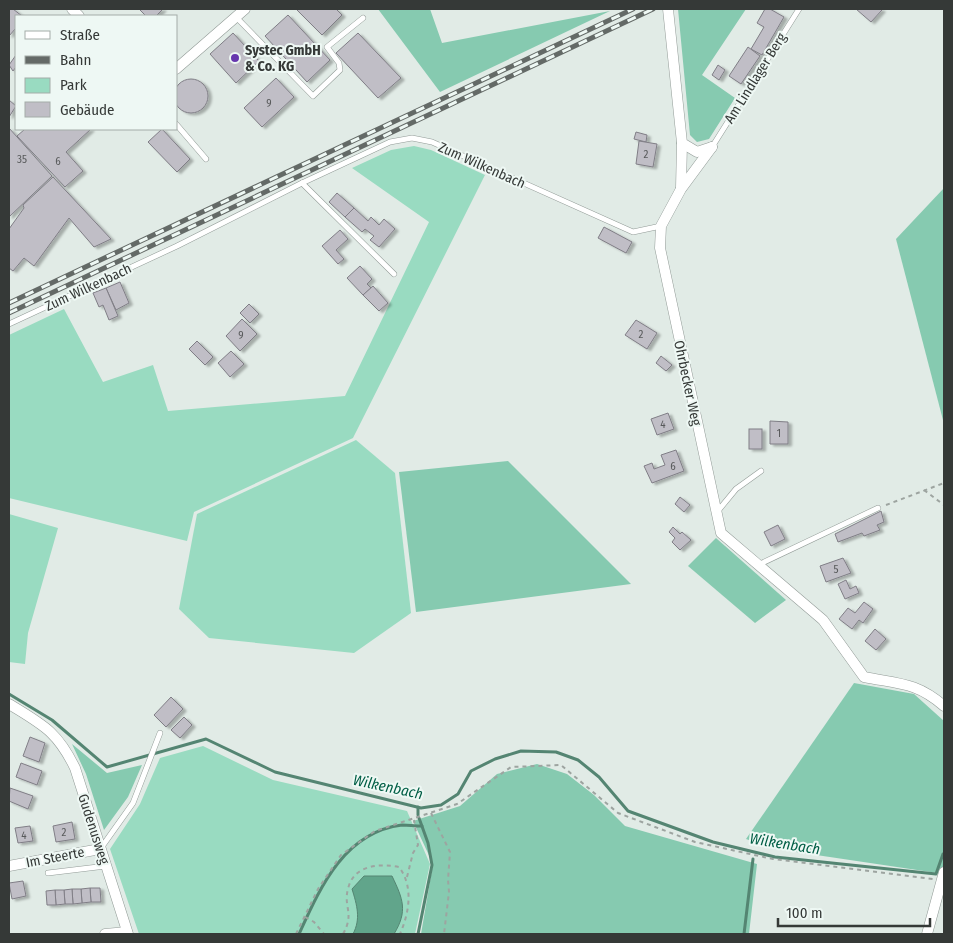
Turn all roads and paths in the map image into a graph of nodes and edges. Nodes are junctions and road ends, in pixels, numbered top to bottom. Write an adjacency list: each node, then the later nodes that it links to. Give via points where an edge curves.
1 (245, 9): 4 (street)
2 (668, 9): 8 (street, Ohrbecker Weg)
3 (799, 9): 9 (lane, Am Lindlager Berg)
4 (236, 16): 5 (lane, via 313,96 340,70 339,63 327,47); 6 (street)
5 (363, 18)
6 (178, 67)
7 (178, 126): 10 (lane)
8 (682, 143): 9 (street, via 697,152); 12 (street, Ohrbecker Weg)
9 (712, 147): 12 (street, Ohrbecker Weg)
10 (206, 159)
11 (302, 183): 13 (lane, Zum Wilkenbach, via 390,142 412,138 432,142 633,232); 14 (lane); 15 (lane, Zum Wilkenbach, via 177,246)
12 (681, 189): 13 (street, Ohrbecker Weg)
13 (661, 226): 21 (street, Ohrbecker Weg, via 663,265)
14 (394, 274)
15 (9, 324)
16 (761, 471): 21 (lane, via 736,489)
17 (944, 483): 18 (path)
18 (924, 490): 19 (path); 20 (path)
19 (944, 505)
20 (878, 508): 22 (lane)
21 (716, 512): 22 (street, Ohrbecker Weg, via 721,533)
22 (758, 566): 24 (street, Ohrbecker Weg, via 823,620 864,677 913,686 927,692)
23 (9, 704): 28 (street, Gudenusweg, via 50,730 64,746 75,768)
24 (944, 706)
25 (160, 733): 28 (lane, via 133,803)
26 (431, 813): 27 (path); 32 (path, via 457,804 511,767 560,765 618,813 695,842 773,859); 41 (path, via 450,852)
27 (414, 818): 33 (path, via 418,845); 34 (path, via 375,831 341,854 318,889)
28 (100, 849): 29 (street, Im Steerte); 30 (street, Gudenusweg)
29 (9, 866)
30 (106, 866): 31 (lane); 35 (street, Gudenusweg)
31 (48, 873)
32 (943, 876): 42 (street)
33 (406, 877): 39 (path, via 399,867 388,865 370,866 358,873 348,889 350,918); 40 (path, via 407,916)
34 (305, 917): 37 (path); 38 (path)
35 (128, 933): 36 (street)
36 (105, 934)
37 (296, 934)
38 (324, 934)
39 (343, 934)
40 (400, 934)
41 (444, 934)
42 (927, 934)

